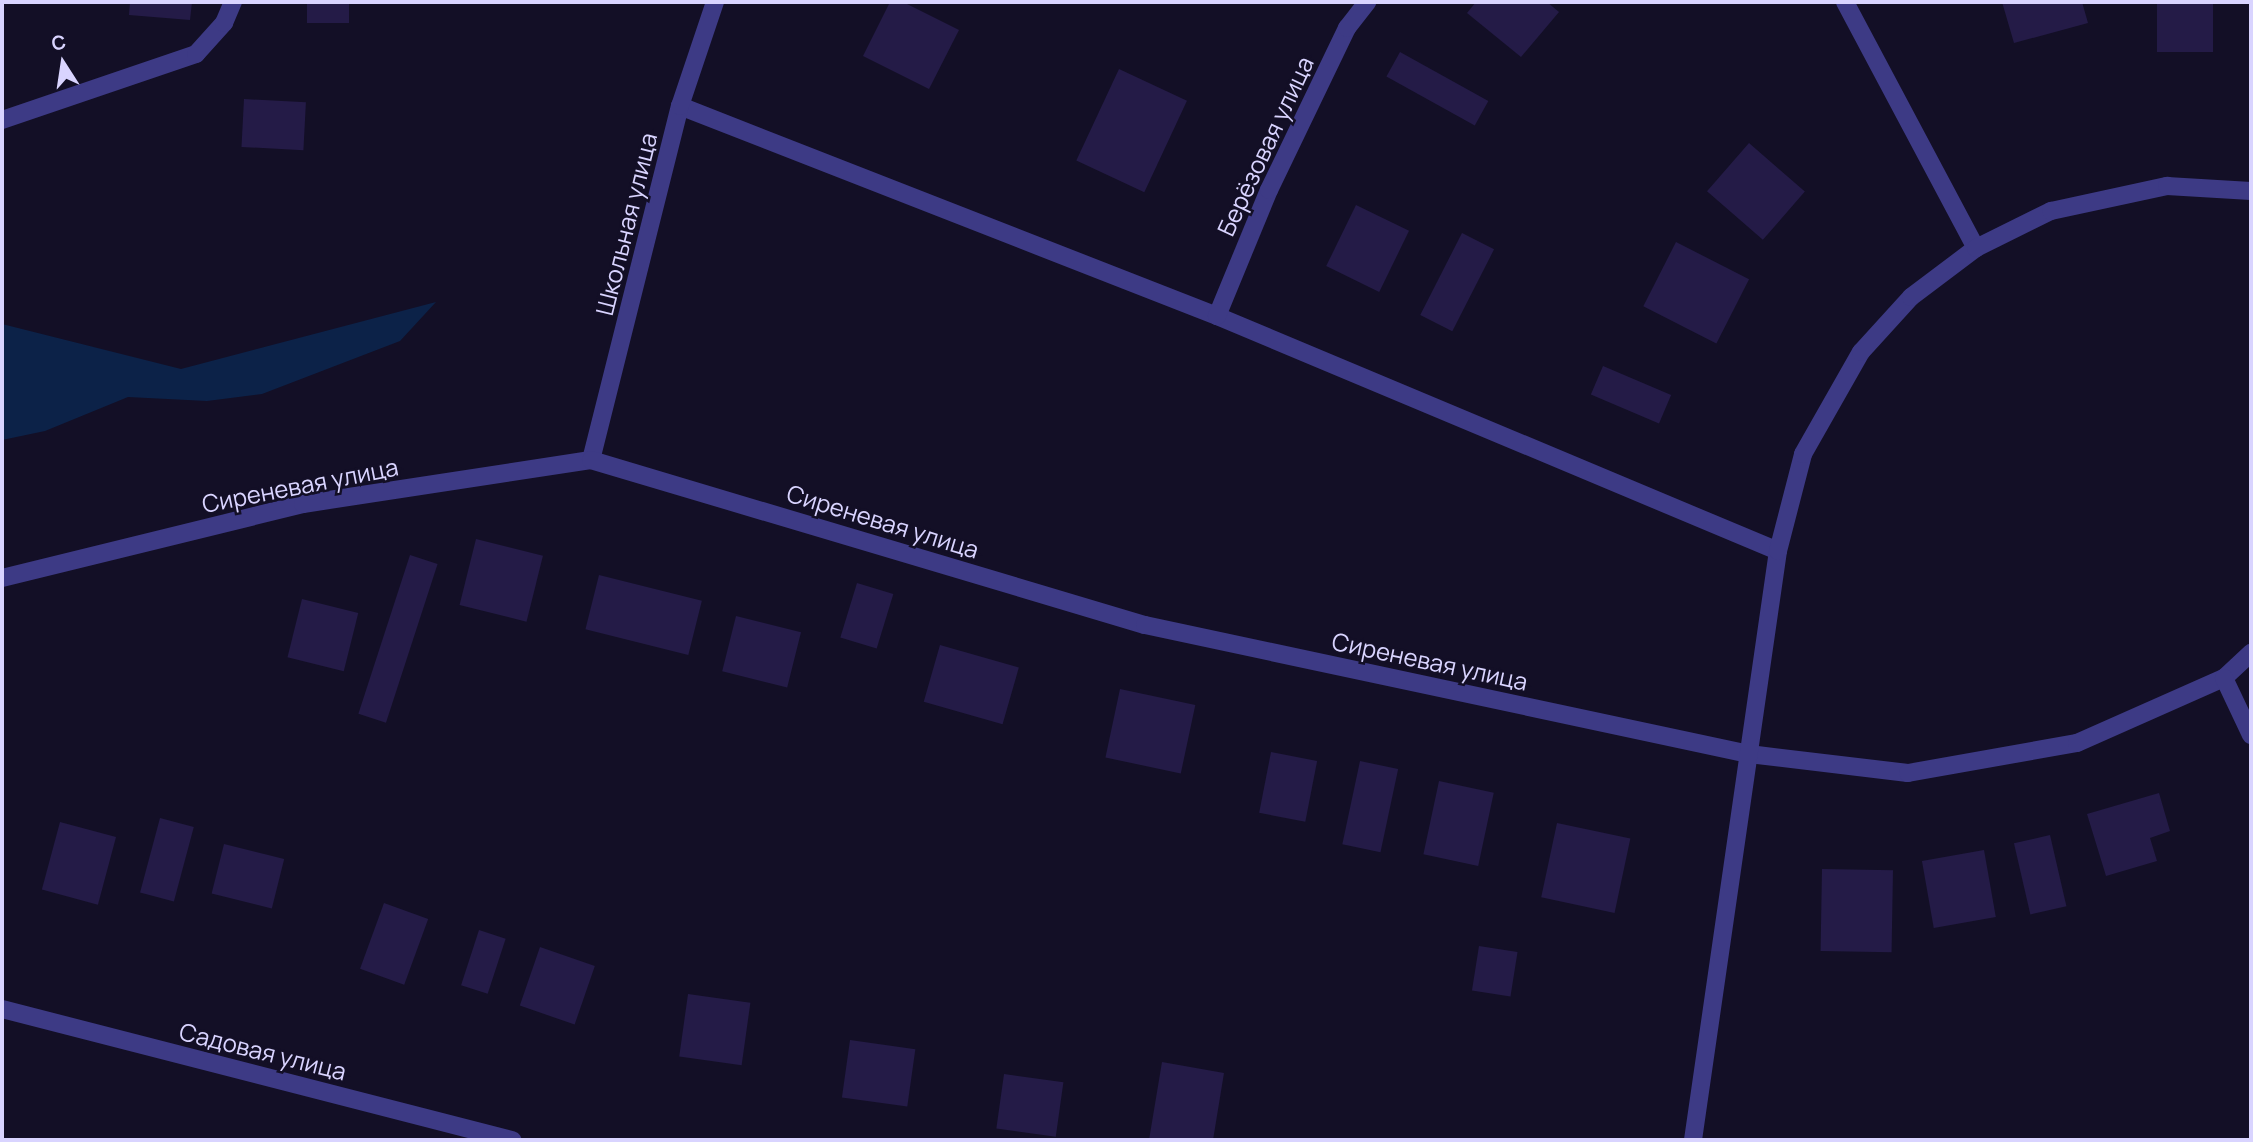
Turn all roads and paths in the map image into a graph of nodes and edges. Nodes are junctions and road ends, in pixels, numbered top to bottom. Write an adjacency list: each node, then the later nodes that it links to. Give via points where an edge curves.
1 (233, 2): 6 (street, via 224,23 195,54)
2 (715, 2): 5 (street, Школьная улица)
3 (1367, 2): 9 (street, Берёзовая улица, via 1323,78)
4 (1845, 2): 8 (street)
5 (680, 106): 9 (street); 10 (street, Школьная улица)
6 (2, 120)
7 (2251, 191): 8 (street, via 2167,186 2051,211)
8 (1976, 248): 11 (street, via 1911,297 1861,352 1803,454)
9 (1217, 316): 11 (street)
10 (592, 460): 12 (street, Сиреневая улица, via 303,504); 16 (street, Сиреневая улица, via 1145,625)
11 (1778, 551): 16 (street)
12 (2, 579)
13 (2251, 653): 14 (street, Сиреневая улица)
14 (2224, 678): 15 (street); 16 (street, Сиреневая улица, via 2077,743 1909,773)
15 (2251, 735)
16 (1749, 754): 19 (street)
17 (2, 1009): 18 (street, Садовая улица)
18 (512, 1140)
19 (1693, 1140)

